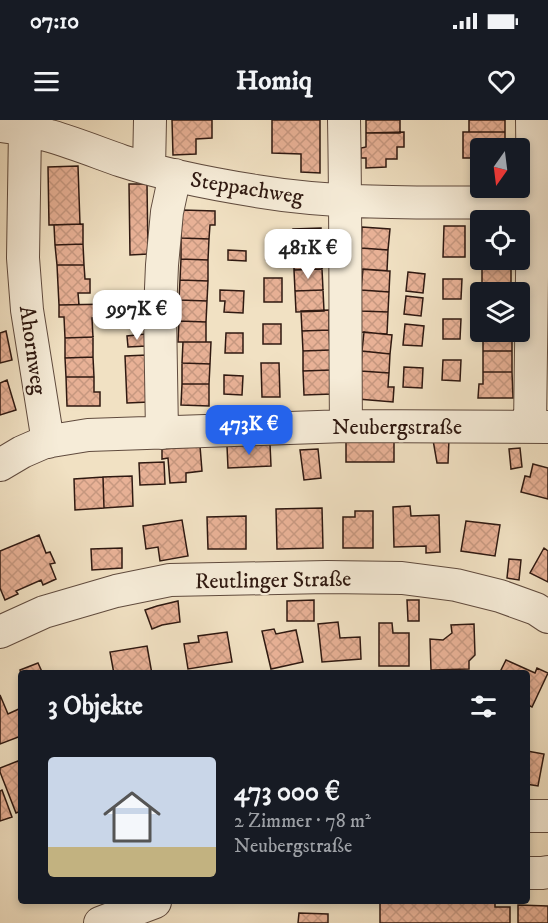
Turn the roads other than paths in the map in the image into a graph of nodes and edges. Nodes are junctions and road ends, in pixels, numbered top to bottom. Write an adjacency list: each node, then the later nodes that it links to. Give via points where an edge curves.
1 (150, 120): 5 (street)
2 (344, 120): 6 (street)
3 (532, 120): 7 (street)
4 (13, 127): 5 (street, Steppachweg); 8 (street, Ahornweg)
5 (162, 172): 6 (street, Steppachweg, via 256,191); 11 (street, via 167,212 160,312)
6 (346, 201): 7 (street, Steppachweg); 9 (street)
7 (540, 202): 10 (street)
8 (11, 260): 12 (street, Ahornweg, via 27,310)
9 (346, 426): 10 (street, Neubergstraße); 11 (street, Neubergstraße)
10 (539, 427)
11 (162, 433): 12 (street, Neubergstraße, via 88,435)
12 (48, 442): 13 (street, Neubergstraße)
13 (0, 465)
14 (548, 617): 15 (street, Reutlinger Straße, via 500,596 402,578 170,580 44,612)
15 (0, 632)
16 (530, 816): 17 (street)
17 (548, 816)
18 (548, 872): 19 (street)
19 (530, 873)
20 (149, 904): 21 (street)
21 (100, 923)

